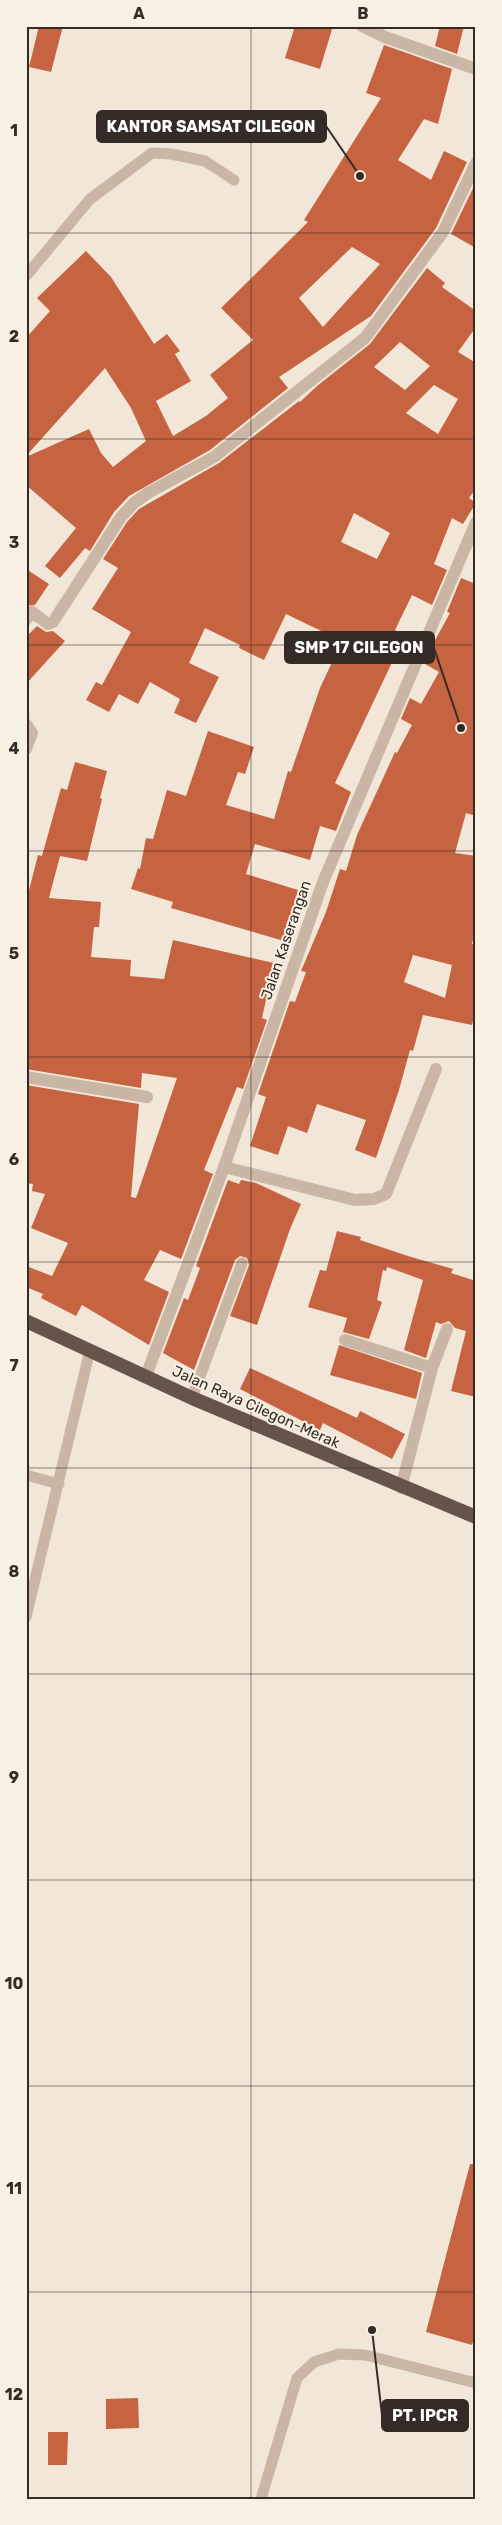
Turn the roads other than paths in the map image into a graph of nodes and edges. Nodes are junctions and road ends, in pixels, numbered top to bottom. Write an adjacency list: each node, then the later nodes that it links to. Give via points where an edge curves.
1 (362, 26): 2 (street)
2 (476, 70)
3 (476, 163): 7 (street, via 443,232 365,338 214,457 134,503 53,622 48,624)
4 (234, 180): 5 (lane, via 205,161 152,153 90,199)
5 (26, 276)
6 (476, 522): 13 (street, Jalan Kaserangan, via 323,882)
7 (28, 613)
8 (26, 724): 9 (street, via 32,733)
9 (26, 749)
10 (436, 1070): 13 (street, via 386,1194 374,1199 355,1200)
11 (26, 1077): 12 (street)
12 (147, 1097)
13 (224, 1167): 20 (street, Jalan Kaserangan)
14 (242, 1263): 21 (lane)
15 (26, 1321): 18 (highway, Jalan Raya Cilegon-Merak)
16 (447, 1329): 19 (street)
17 (345, 1340): 19 (street)
18 (90, 1350): 20 (highway, Jalan Raya Cilegon-Merak); 23 (lane)
19 (432, 1368): 24 (street)
20 (146, 1376): 21 (highway, Jalan Raya Cilegon-Merak)
21 (192, 1398): 24 (highway, Jalan Raya Cilegon-Merak)
22 (26, 1475): 23 (lane)
23 (59, 1484): 26 (lane)
24 (401, 1488): 25 (highway, Jalan Raya Cilegon-Merak)
25 (476, 1517)
26 (26, 1616)
27 (476, 2383): 28 (lane, via 366,2355 339,2354 314,2362 297,2378)
28 (261, 2499)

